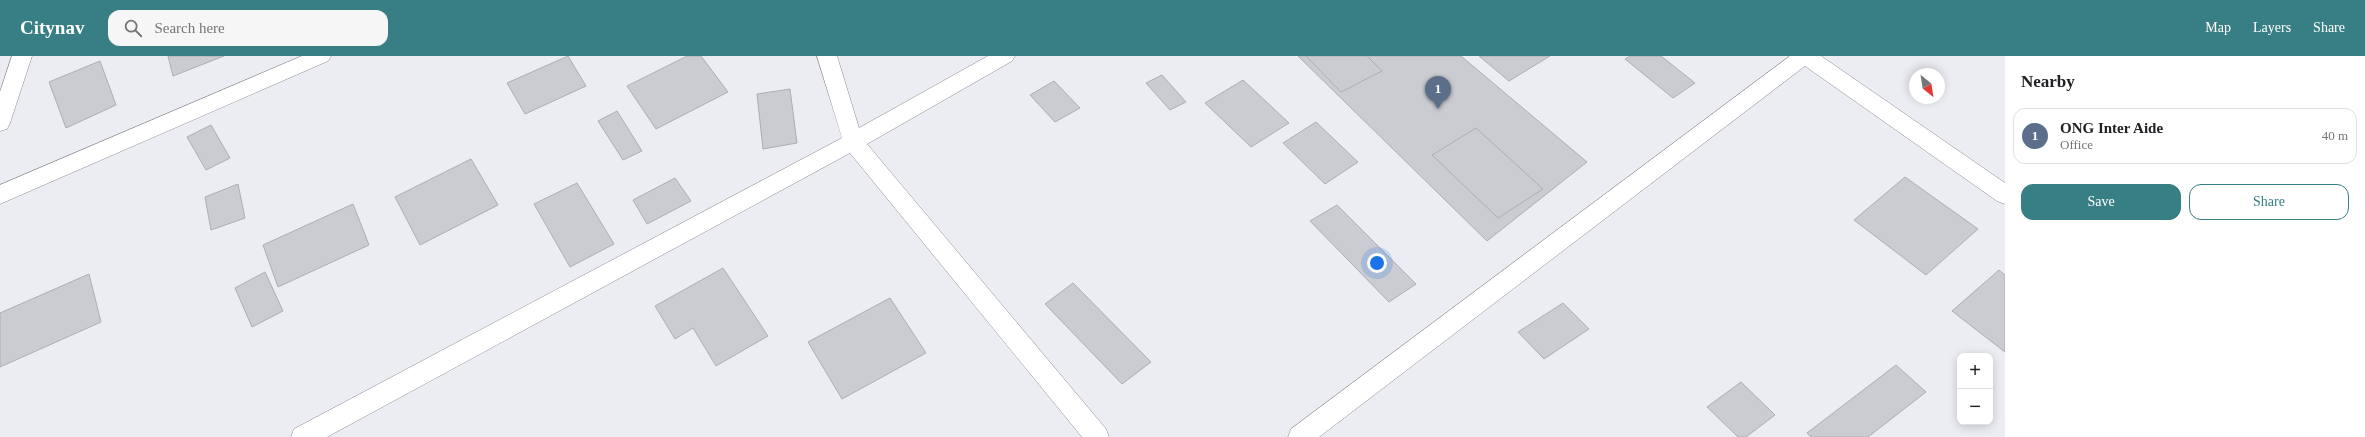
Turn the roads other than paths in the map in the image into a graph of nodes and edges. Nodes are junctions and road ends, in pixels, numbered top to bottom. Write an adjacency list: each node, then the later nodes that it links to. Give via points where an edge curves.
1 (22, 56): 6 (street)
2 (321, 56): 8 (street)
3 (826, 56): 7 (street)
4 (1005, 56): 7 (street)
5 (1805, 56): 9 (street); 12 (street)
6 (0, 123)
7 (853, 142): 10 (street); 11 (street)
8 (0, 195)
9 (2005, 195)
10 (303, 437)
11 (1097, 437)
12 (1300, 437)

